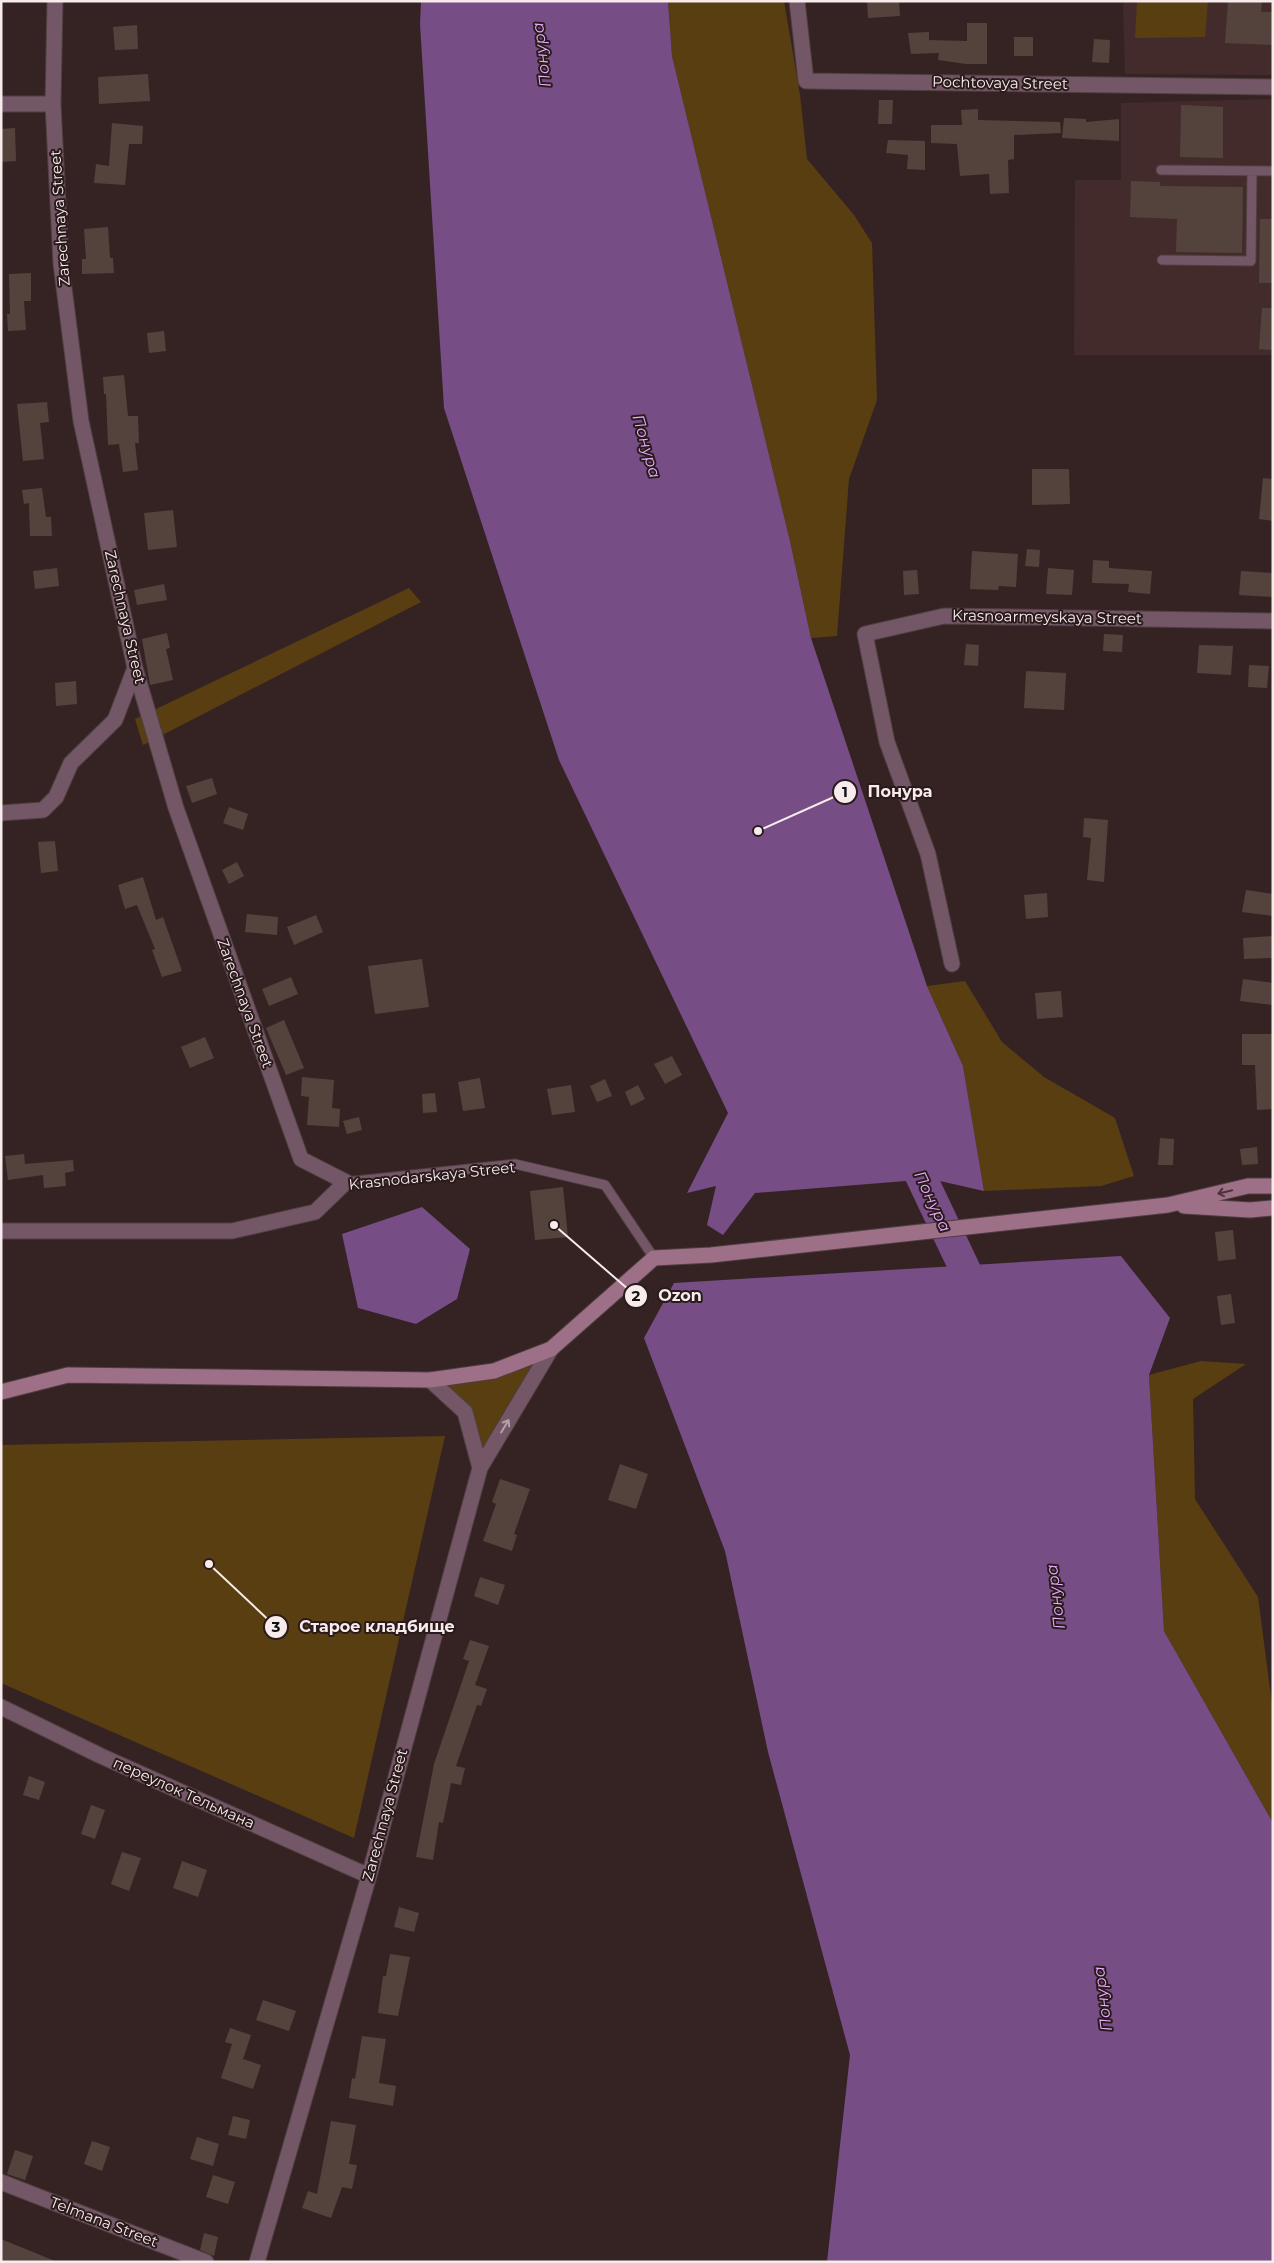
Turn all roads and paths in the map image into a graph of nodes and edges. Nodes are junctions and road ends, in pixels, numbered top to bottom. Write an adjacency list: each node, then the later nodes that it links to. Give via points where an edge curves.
1 (55, 1): 5 (street, Zarechnaya Street)
2 (797, 1): 3 (street, Pochtovaya Street, via 806,81)
3 (1273, 87)
4 (1, 104): 5 (street)
5 (53, 104): 11 (street, Zarechnaya Street, via 61,264 81,421)
6 (1161, 170): 7 (lane)
7 (1252, 171): 8 (lane); 9 (lane, via 1251,261)
8 (1273, 171)
9 (1162, 260)
10 (1273, 621): 13 (street, Krasnoarmeyskaya Street, via 944,616 865,634 887,742 928,854)
11 (135, 668): 12 (street, via 115,720 71,763 56,797 43,810); 14 (street, Zarechnaya Street, via 176,808 301,1159)
12 (1, 813)
13 (952, 964)
14 (346, 1182): 18 (street, Krasnodarskaya Street, via 315,1212 232,1231); 19 (lane, Krasnodarskaya Street, via 515,1164 605,1185)
15 (1273, 1186): 16 (street, one-way to 16, via 1248,1186)
16 (1168, 1205): 17 (street, via 1250,1210); 19 (street, via 712,1255)
17 (1273, 1208)
18 (1, 1231)
19 (654, 1258): 20 (street)
20 (551, 1349): 21 (street, via 494,1371); 23 (street, one-way to 20)
21 (430, 1380): 22 (street, via 68,1376); 23 (street, via 465,1412)
22 (1, 1392)
23 (480, 1468): 25 (street, Zarechnaya Street)
24 (1, 1708): 25 (street, переулок Тельмана)
25 (369, 1876): 28 (street, Zarechnaya Street)
26 (1, 2182): 27 (street, Telmana Street)
27 (206, 2262)
28 (257, 2262)

